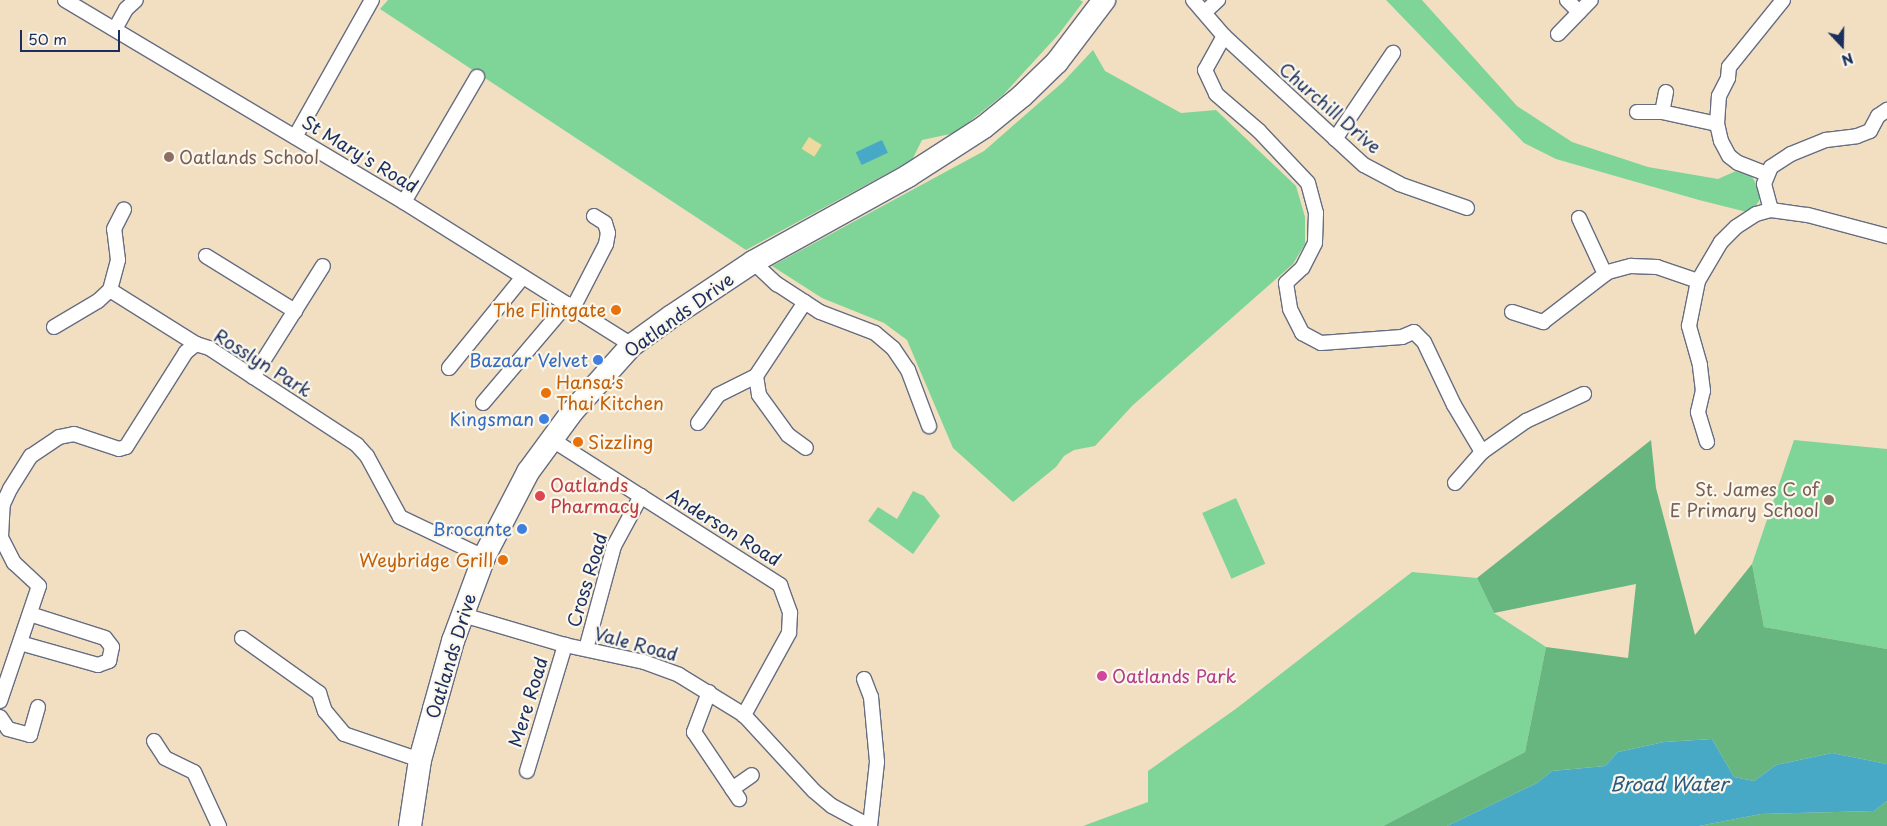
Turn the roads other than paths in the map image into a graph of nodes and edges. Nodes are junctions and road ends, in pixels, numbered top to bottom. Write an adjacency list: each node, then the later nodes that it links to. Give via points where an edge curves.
1 (65, 0): 12 (street, St Mary's Road)
2 (136, 0): 12 (street, via 126,9)
3 (372, 0): 22 (street)
4 (1104, 0): 33 (main road, Oatlands Drive, via 1057,62 984,127 908,176)
5 (1193, 0): 10 (street, Churchill Drive)
6 (1218, 0): 10 (street)
7 (1567, 0): 11 (street)
8 (1591, 0): 11 (street)
9 (1783, 0): 21 (street, via 1729,67 1728,78 1718,96)
10 (1205, 12): 14 (street, Churchill Drive)
11 (1580, 12): 13 (street)
12 (115, 29): 22 (street, St Mary's Road)
13 (1558, 34)
14 (1224, 36): 23 (street, Churchill Drive); 56 (street, via 1204,70 1216,94 1259,131 1308,183 1316,212 1315,244 1302,268 1286,284 1290,309 1302,333 1321,343 1402,337 1414,332 1424,342 1454,405)
15 (1392, 53): 23 (street)
16 (477, 77): 25 (street)
17 (1666, 92): 20 (street)
18 (1887, 110): 24 (street, via 1878,116 1870,131 1826,140 1791,154)
19 (1637, 112): 20 (street)
20 (1662, 112): 21 (street)
21 (1717, 124): 24 (street, via 1721,141 1733,159)
22 (295, 137): 25 (street, St Mary's Road)
23 (1335, 139): 26 (street, Churchill Drive, via 1364,165 1399,184)
24 (1767, 174): 28 (street, via 1764,184)
25 (404, 202): 36 (street, St Mary's Road)
26 (1467, 208)
27 (124, 209): 38 (street, via 114,229 118,260)
28 (1771, 210): 31 (street, via 1808,215); 37 (street, via 1756,214 1736,226 1721,242)
29 (594, 216): 40 (street, via 605,223 608,233 606,244)
30 (1580, 218): 35 (street)
31 (1887, 236)
32 (206, 256): 41 (street)
33 (753, 262): 39 (street, via 777,284); 45 (main road, Oatlands Drive)
34 (323, 266): 41 (street)
35 (1605, 274): 37 (street, via 1631,266 1657,267); 42 (street, via 1543,322)
36 (523, 277): 40 (street, St Mary's Road); 46 (street)
37 (1698, 281): 54 (street, via 1689,326 1700,365 1703,391 1698,412)
38 (110, 290): 43 (street, via 98,302); 44 (street)
39 (805, 302): 47 (street); 52 (street, via 820,312 875,333 893,348 908,370)
40 (570, 306): 45 (street, St Mary's Road); 50 (street)
41 (294, 311): 48 (street)
42 (1512, 312)
43 (54, 327)
44 (196, 344): 48 (street, Rosslyn Park, via 209,348); 60 (street, Rosslyn Park, via 186,352 126,447 119,449 74,434 59,437 31,456 20,472 3,504 1,537 14,563 39,586)
45 (632, 345): 53 (main road, Oatlands Drive)
46 (449, 368)
47 (756, 376): 51 (street, via 718,396); 55 (street, via 759,395 788,435)
48 (253, 377): 59 (street, Rosslyn Park, via 357,446 367,456 400,517)
49 (1584, 394): 56 (street, via 1526,421)
50 (483, 403)
51 (698, 423)
52 (929, 426)
53 (551, 440): 58 (street, Anderson Road); 59 (main road, Oatlands Drive, via 518,489)
54 (1707, 442)
55 (806, 448)
56 (1482, 452): 57 (street)
57 (1455, 483)
58 (641, 496): 65 (street, Cross Road, via 614,546); 70 (street, Anderson Road, via 770,576 780,585 788,601 789,633)
59 (484, 557): 61 (main road, Oatlands Drive)
60 (30, 614): 63 (street, Rosslyn Park); 63 (street, via 104,638 112,647 109,661 98,665)
61 (463, 614): 64 (street, Vale Road); 73 (main road, Oatlands Drive)
62 (242, 638): 73 (street, via 319,693 325,711 344,734)
63 (20, 643): 68 (street, Rosslyn Park)
64 (565, 645): 65 (street, Vale Road); 74 (street, Mere Road)
65 (586, 650): 67 (street, Vale Road, via 644,662 679,675)
66 (864, 679): 78 (street, via 871,697 877,762)
67 (709, 692): 70 (street, Vale Road); 75 (street, via 694,732 735,794)
68 (0, 701)
69 (38, 707): 71 (street, via 30,735 8,728)
70 (744, 715): 78 (street, Vale Road, via 814,791 832,806)
71 (0, 717)
72 (154, 741): 76 (street, via 165,758 194,772)
73 (420, 760): 77 (main road, Oatlands Drive)
74 (527, 771)
75 (752, 775)
76 (219, 826)
77 (410, 826)
78 (870, 826)

